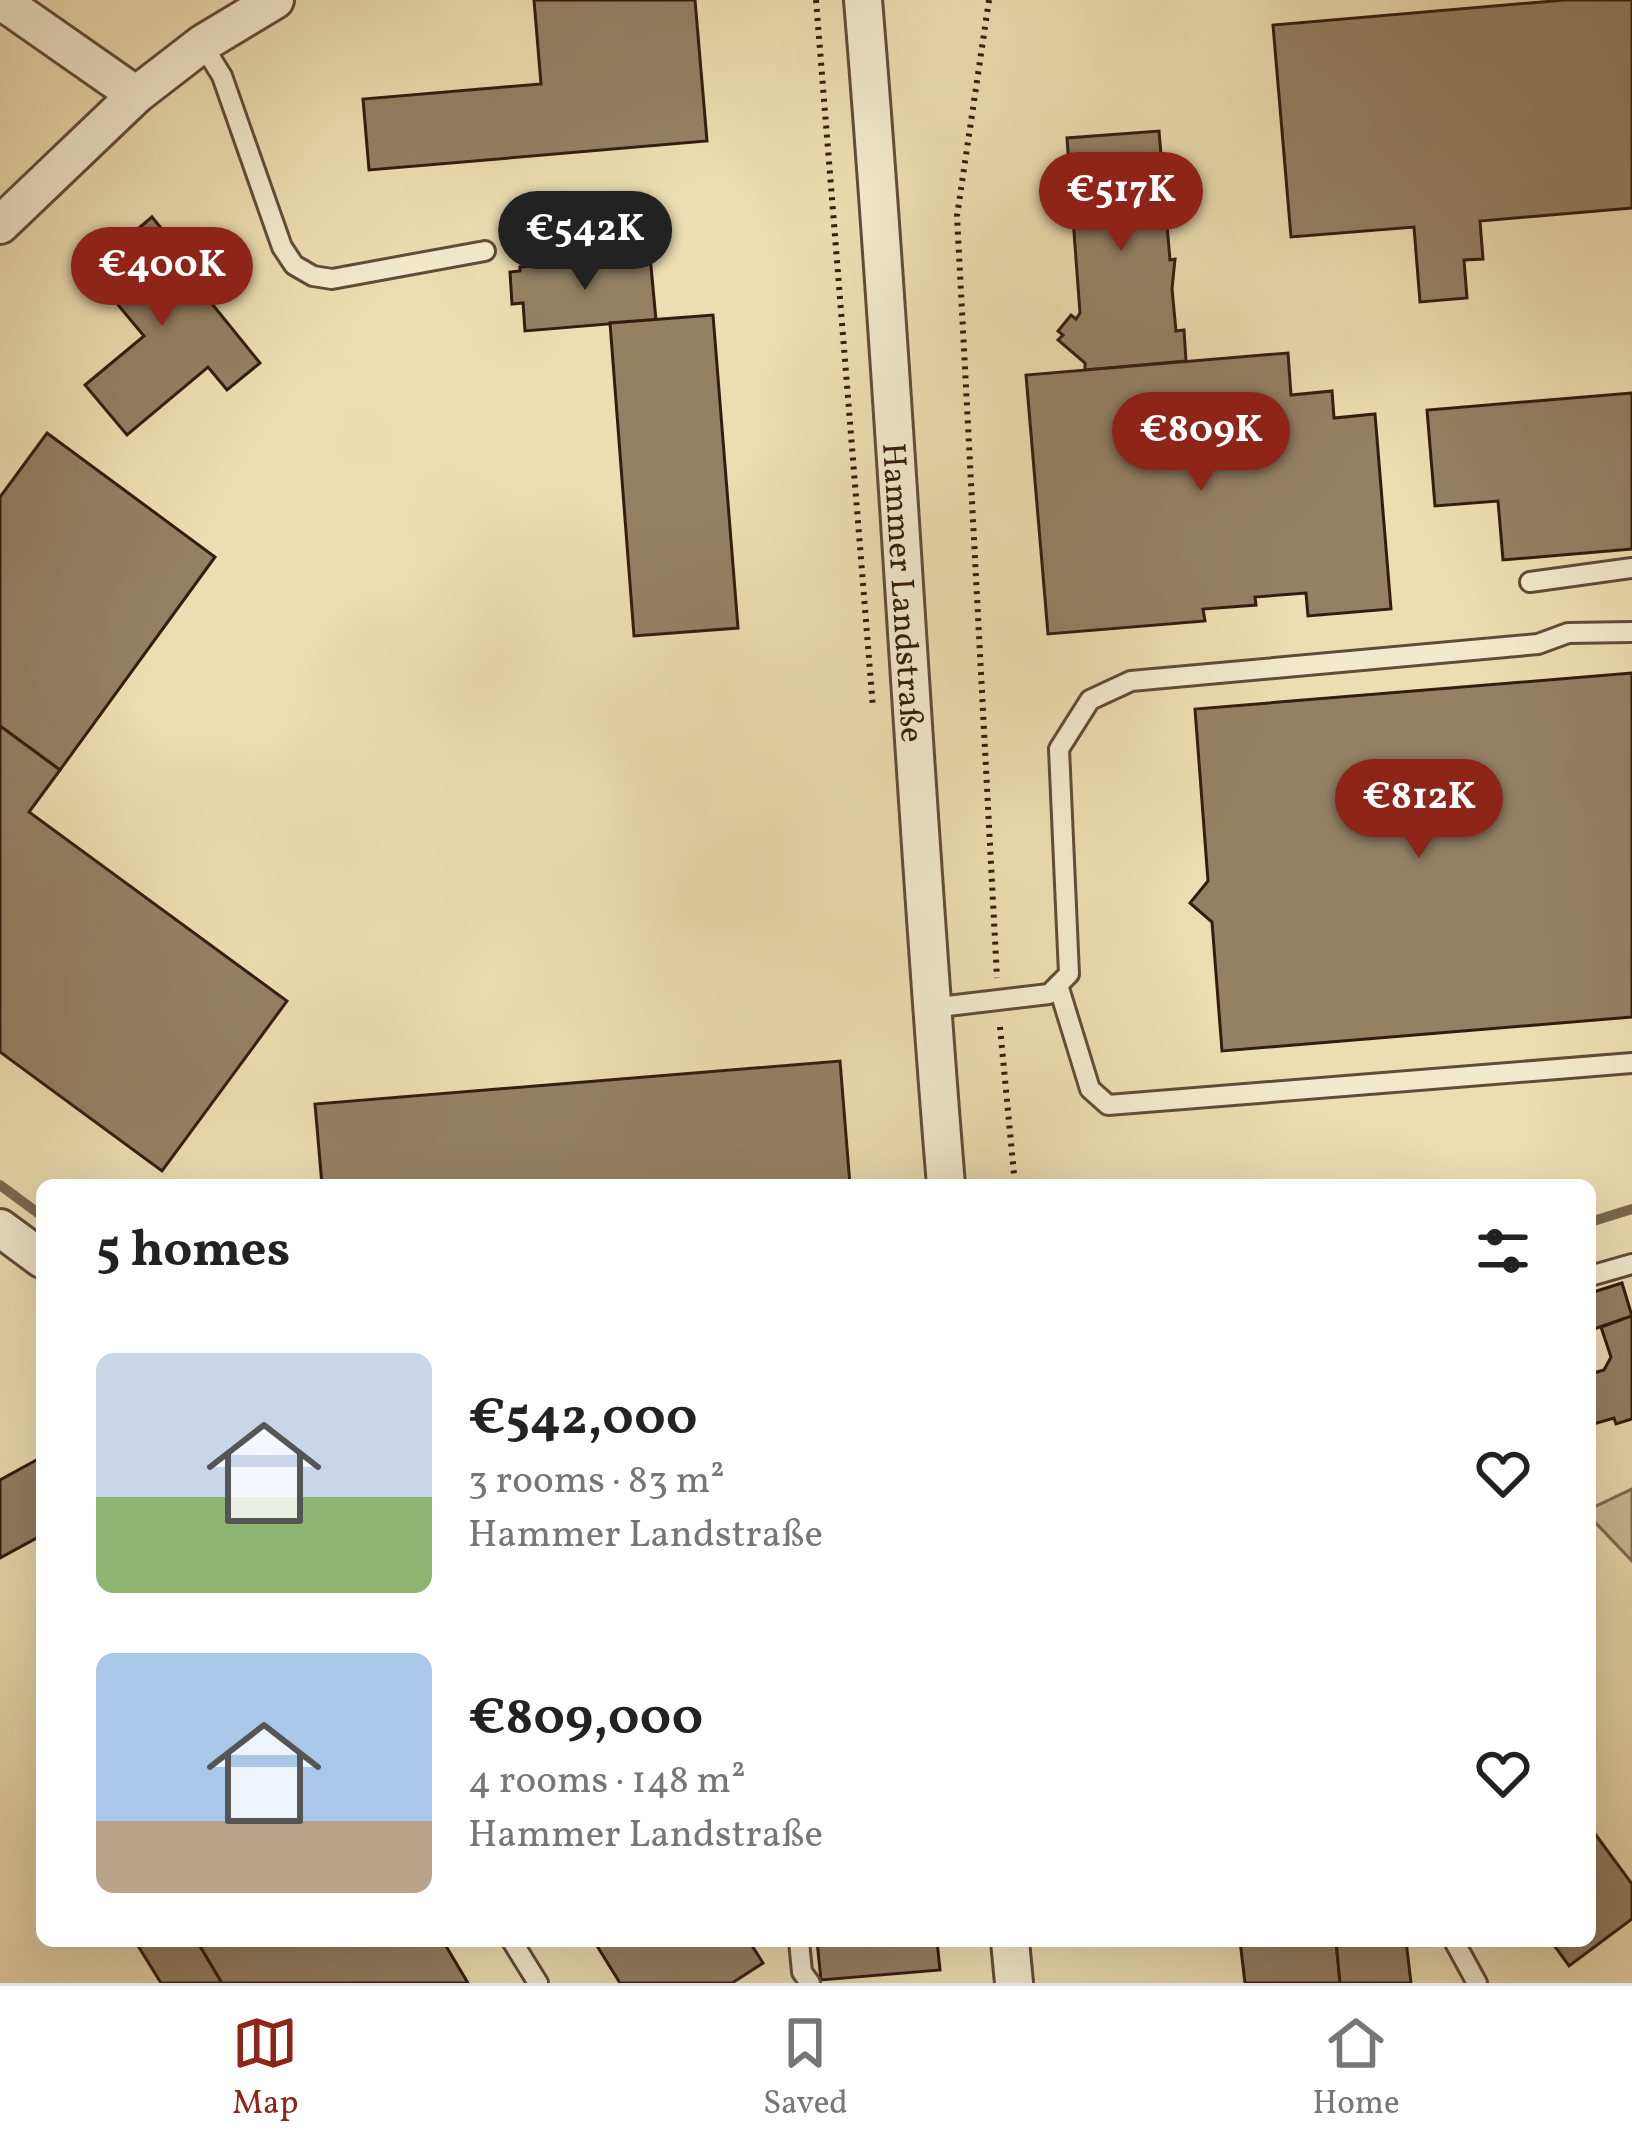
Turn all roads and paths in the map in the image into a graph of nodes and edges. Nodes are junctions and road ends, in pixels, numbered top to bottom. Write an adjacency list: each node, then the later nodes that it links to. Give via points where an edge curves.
1 (0, 0): 7 (street)
2 (274, 0): 6 (street)
3 (816, 0): 13 (path)
4 (863, 0): 16 (street, Hammer Landstraße)
5 (989, 0): 15 (path, via 956,216)
6 (202, 44): 7 (street); 9 (lane, via 223,76 294,265 332,279)
7 (136, 95): 8 (street)
8 (0, 225)
9 (485, 251)
10 (1632, 568): 11 (lane)
11 (1530, 582)
12 (1632, 632): 14 (lane, via 1131,680 1090,700 1059,749 1070,974)
13 (873, 711)
14 (1058, 986): 15 (lane); 17 (lane, via 1090,1090 1108,1105)
15 (998, 1002): 16 (lane); 19 (path)
16 (931, 1008): 18 (street, Hammer Landstraße)
17 (1632, 1063)
18 (945, 1179)
19 (1014, 1179)
20 (0, 1228): 21 (street)
21 (36, 1255)
22 (1632, 1264): 23 (lane)
23 (1596, 1274)
24 (516, 1947): 28 (lane)
25 (800, 1947): 29 (lane)
26 (1011, 1947): 30 (street)
27 (1457, 1947): 31 (lane)
28 (538, 1983)
29 (811, 1983)
30 (1014, 1983)
31 (1478, 1983)

